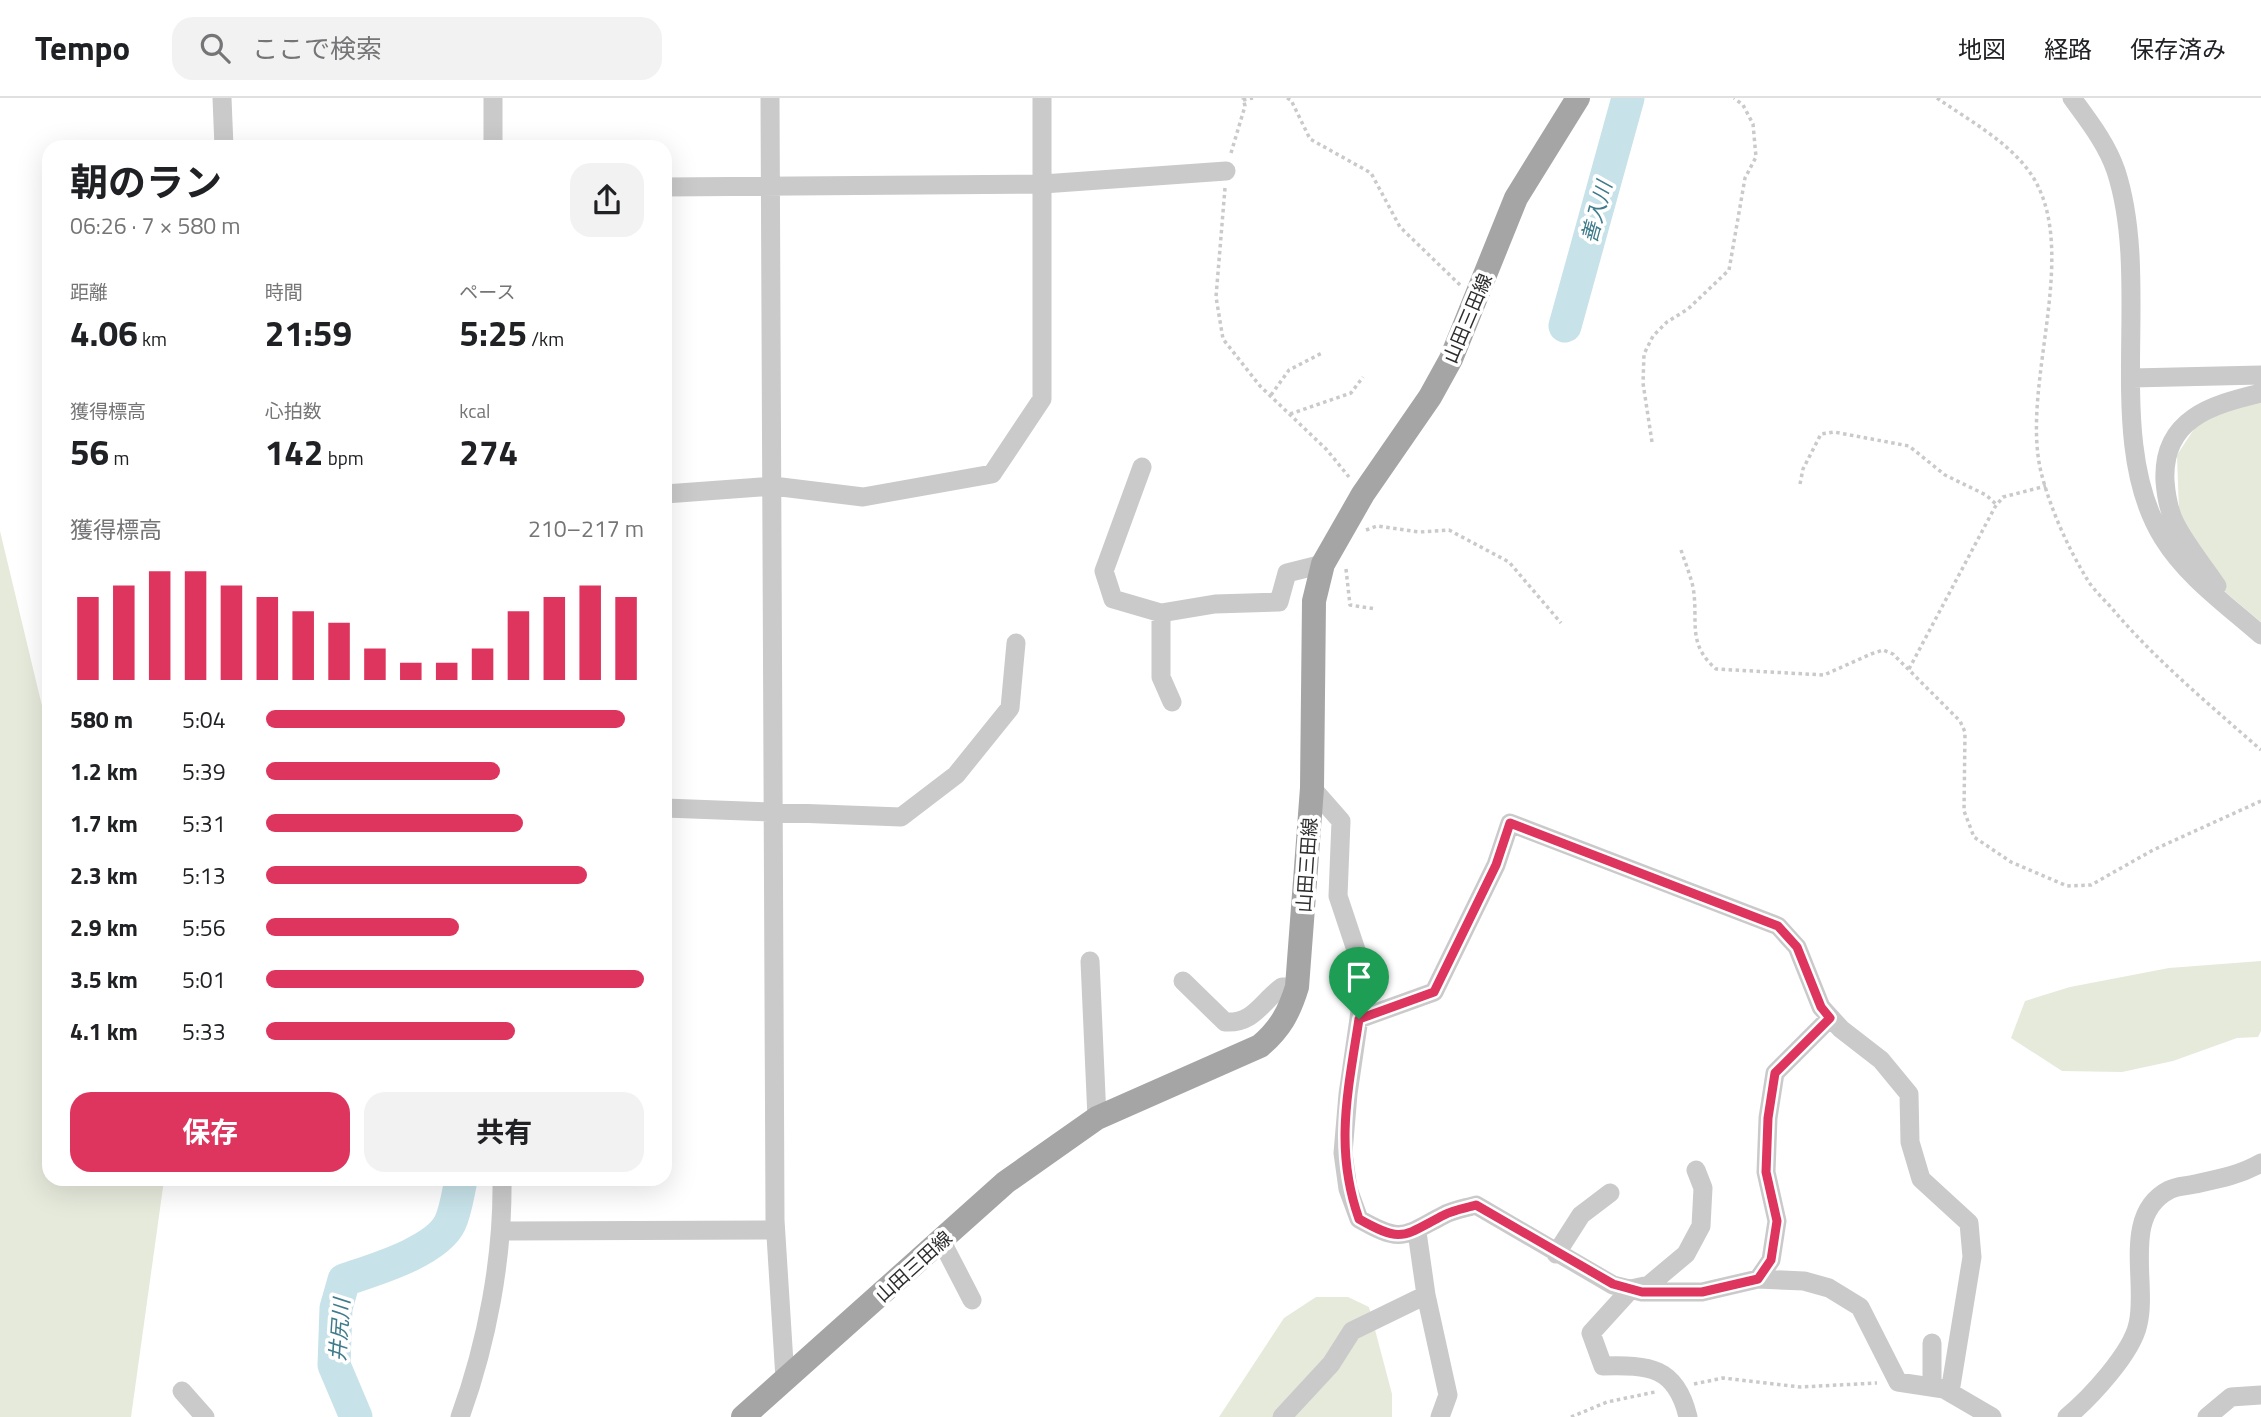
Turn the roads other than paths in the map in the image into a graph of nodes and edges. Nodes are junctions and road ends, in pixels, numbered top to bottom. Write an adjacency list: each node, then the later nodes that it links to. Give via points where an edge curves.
1 (222, 98): 7 (street)
2 (493, 98): 8 (street)
3 (770, 98): 11 (street)
4 (1042, 98): 10 (street)
5 (1578, 98): 19 (main road, 山田三田線, via 1516,198 1451,359)
6 (2072, 98): 14 (street, via 2115,169 2127,216 2132,249)
7 (224, 140)
8 (494, 140)
9 (1226, 171): 10 (street)
10 (1043, 184): 11 (street); 17 (street, via 1042,399 992,474 863,497)
11 (769, 186): 12 (street); 17 (street)
12 (672, 187)
13 (2261, 375): 14 (street)
14 (2132, 378): 21 (street, via 2139,482 2162,537 2180,560)
15 (2261, 393): 21 (street, via 2192,418 2166,452 2166,489 2174,522 2224,595)
16 (1142, 467): 20 (street, via 1104,571 1113,599)
17 (773, 486): 18 (street); 26 (street)
18 (672, 493)
19 (1323, 564): 20 (street, via 1287,573 1279,602 1215,604); 24 (main road, 山田三田線, via 1314,601)
20 (1161, 613): 23 (street, via 1161,677)
21 (2254, 629)
22 (1016, 643): 26 (street, via 1010,708 957,775 901,817)
23 (1171, 702)
24 (1312, 788): 29 (main road, 山田三田線); 31 (street, via 1341,821 1338,896 1360,962 1363,991)
25 (672, 808): 26 (street)
26 (773, 810): 37 (street)
27 (1090, 961): 32 (street)
28 (1183, 981): 29 (street, via 1225,1023 1249,1019 1282,987)
29 (1297, 987): 32 (main road, 山田三田線, via 1289,1014 1260,1046)
30 (1830, 1018): 31 (street, via 1821,1007 1797,947 1778,926 1510,823 1496,865 1434,992); 42 (street, via 1775,1073 1766,1172 1777,1221 1771,1260); 48 (street, via 1881,1060 1909,1094 1910,1142 1921,1180 1969,1223 1972,1257)
31 (1359, 1019): 39 (street, via 1343,1153 1348,1189 1359,1219 1383,1233)
32 (1097, 1118): 40 (main road, 山田三田線, via 1006,1182)
33 (2261, 1163): 58 (street, via 2242,1174 2169,1190 2149,1208 2142,1224 2138,1325 2125,1352)
34 (1696, 1170): 43 (street, via 1703,1188 1701,1226 1686,1254 1649,1284)
35 (502, 1186): 38 (street)
36 (1610, 1193): 41 (street, via 1581,1216)
37 (775, 1230): 38 (street); 47 (street)
38 (502, 1231): 52 (street, via 474,1379)
39 (1417, 1232): 41 (street, via 1446,1213 1476,1205); 44 (street)
40 (942, 1240): 45 (street); 47 (main road, 山田三田線)
41 (1556, 1254): 43 (street)
42 (1758, 1279): 43 (street, via 1702,1292); 48 (street, via 1804,1281 1829,1288 1860,1307 1898,1382)
43 (1631, 1289): 56 (street, via 1591,1333 1603,1366 1643,1365 1668,1376 1684,1398)
44 (1426, 1296): 54 (street, via 1352,1331 1331,1364); 55 (street, via 1448,1395)
45 (972, 1300)
46 (1932, 1343): 48 (street)
47 (785, 1379): 53 (main road, 山田三田線)
48 (1941, 1390): 57 (street)
49 (182, 1391): 51 (street)
50 (2261, 1395): 59 (street, via 2231,1397)
51 (205, 1417)
52 (460, 1417)
53 (743, 1417)
54 (1282, 1417)
55 (1440, 1417)
56 (1688, 1417)
57 (1992, 1417)
58 (2067, 1417)
59 (2207, 1417)

